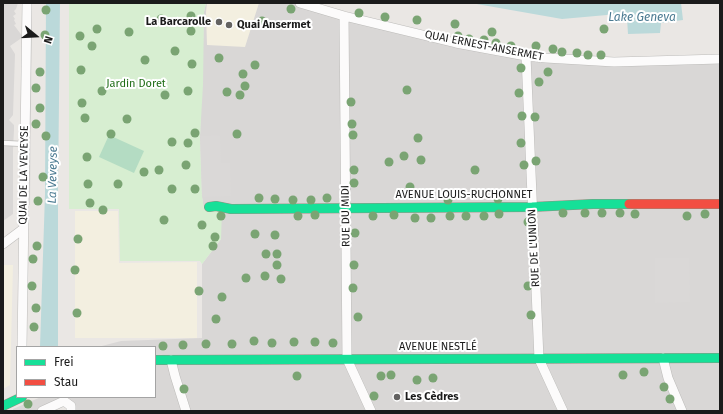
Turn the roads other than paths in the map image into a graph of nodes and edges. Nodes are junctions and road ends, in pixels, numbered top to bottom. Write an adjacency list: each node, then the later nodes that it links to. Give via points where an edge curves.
1 (27, 3): 7 (street, QUAI DE LA VEVEYSE)
2 (300, 3): 3 (street, QUAI ERNEST-ANSERMET)
3 (344, 16): 4 (street, QUAI ERNEST-ANSERMET, via 456,43); 11 (street, RUE DU MIDI)
4 (526, 56): 5 (street, QUAI ERNEST-ANSERMET, via 614,62); 10 (street, RUE DE L'UNION)
5 (720, 59)
6 (3, 143): 7 (lane)
7 (24, 144): 12 (street, QUAI DE LA VEVEYSE)
8 (720, 204): 10 (street, AVENUE LOUIS-RUCHONNET, via 593,204)
9 (209, 207): 11 (street, AVENUE LOUIS-RUCHONNET)
10 (532, 207): 11 (street, AVENUE LOUIS-RUCHONNET); 18 (street, RUE DE L'UNION)
11 (346, 208): 17 (street, RUE DU MIDI)
12 (23, 229): 13 (street); 14 (street, QUAI DE LA VEVEYSE)
13 (3, 244)
14 (22, 346)
15 (663, 358): 16 (street, AVENUE NESTLÉ); 18 (street, AVENUE NESTLÉ); 28 (street, via 668,378)
16 (720, 358)
17 (347, 359): 18 (street, AVENUE NESTLÉ); 20 (street, AVENUE NESTLÉ); 26 (street, RUE DU MIDI)
18 (539, 359): 27 (street, RUE DE L'UNION)
19 (156, 360): 20 (street, AVENUE NESTLÉ)
20 (171, 360): 25 (street)
21 (20, 398): 22 (street)
22 (3, 406)
23 (42, 411): 24 (street, via 64,401 71,406)
24 (71, 411)
25 (186, 411)
26 (371, 411)
27 (563, 411)
28 (682, 411)

